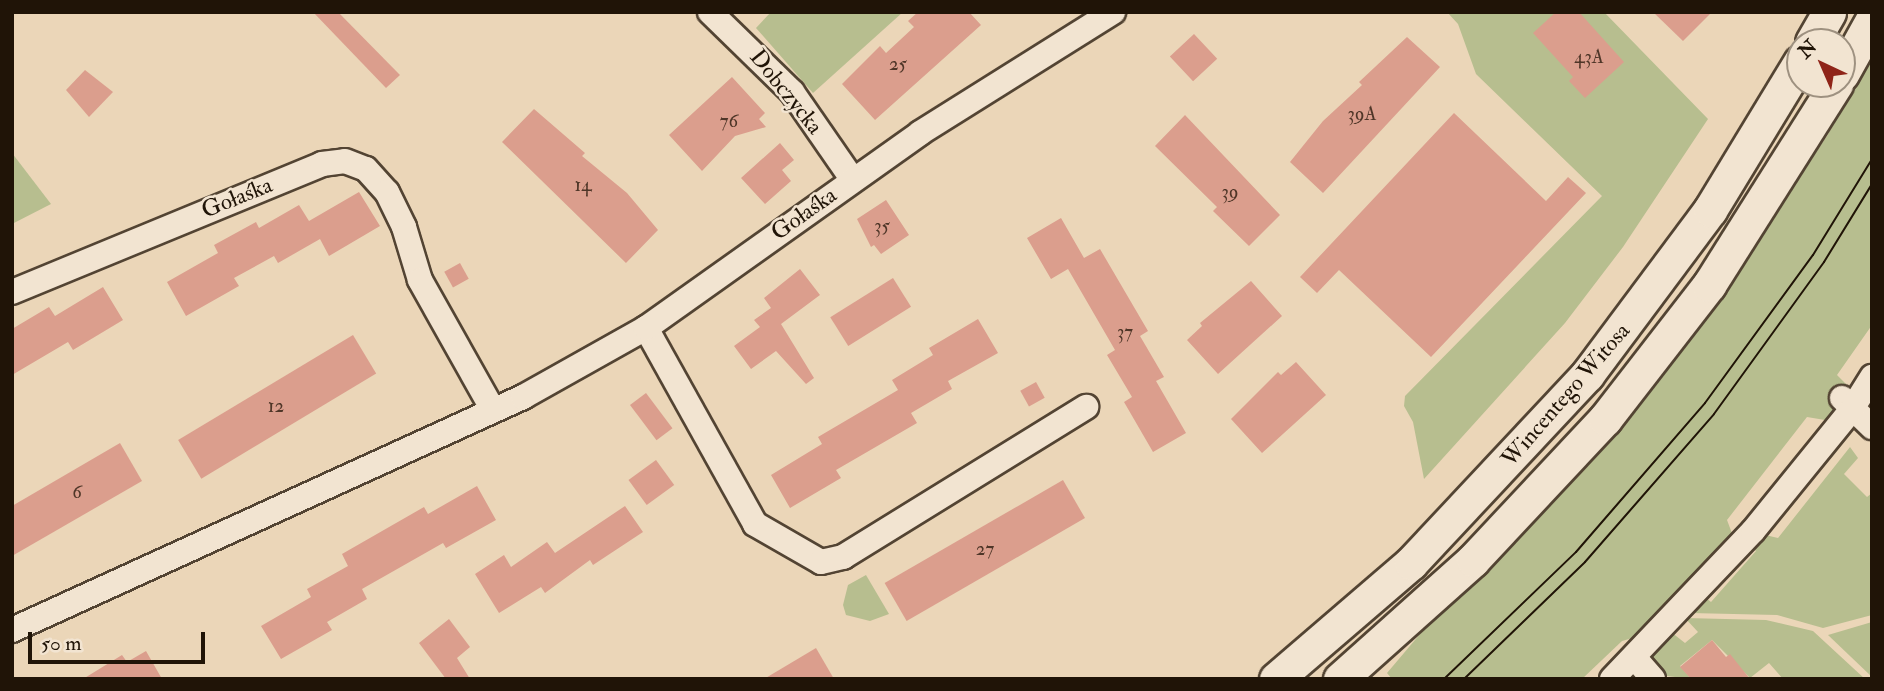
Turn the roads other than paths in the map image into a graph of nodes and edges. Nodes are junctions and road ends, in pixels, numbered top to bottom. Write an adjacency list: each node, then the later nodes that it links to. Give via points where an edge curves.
1 (710, 12): 9 (street, Dobczycka, via 792,92)
2 (1113, 12): 9 (street, Gołaśka)
3 (1829, 12): 5 (main road)
4 (1872, 20): 6 (main road)
5 (1820, 28)
6 (1856, 49)
7 (1786, 85): 19 (main road, Wincentego Witosa, via 1710,210 1587,375 1411,563)
8 (1827, 98): 20 (main road, Wincentego Witosa, via 1709,285 1605,419 1473,560)
9 (853, 180): 11 (street, Gołaśka)
10 (12, 292): 15 (street, Gołaśka, via 333,161 356,164 374,176 404,227 420,280)
11 (646, 328): 14 (street, via 755,524 821,562 843,557); 15 (street, Gołaśka)
12 (1872, 377): 13 (street)
13 (1846, 403): 16 (street); 18 (street, via 1753,531)
14 (1086, 407)
15 (493, 410): 17 (street, Gołaśka)
16 (1872, 427)
17 (12, 629)
18 (1634, 657): 21 (street); 22 (street)
19 (1276, 679)
20 (1340, 679)
21 (1612, 679)
22 (1653, 679)

